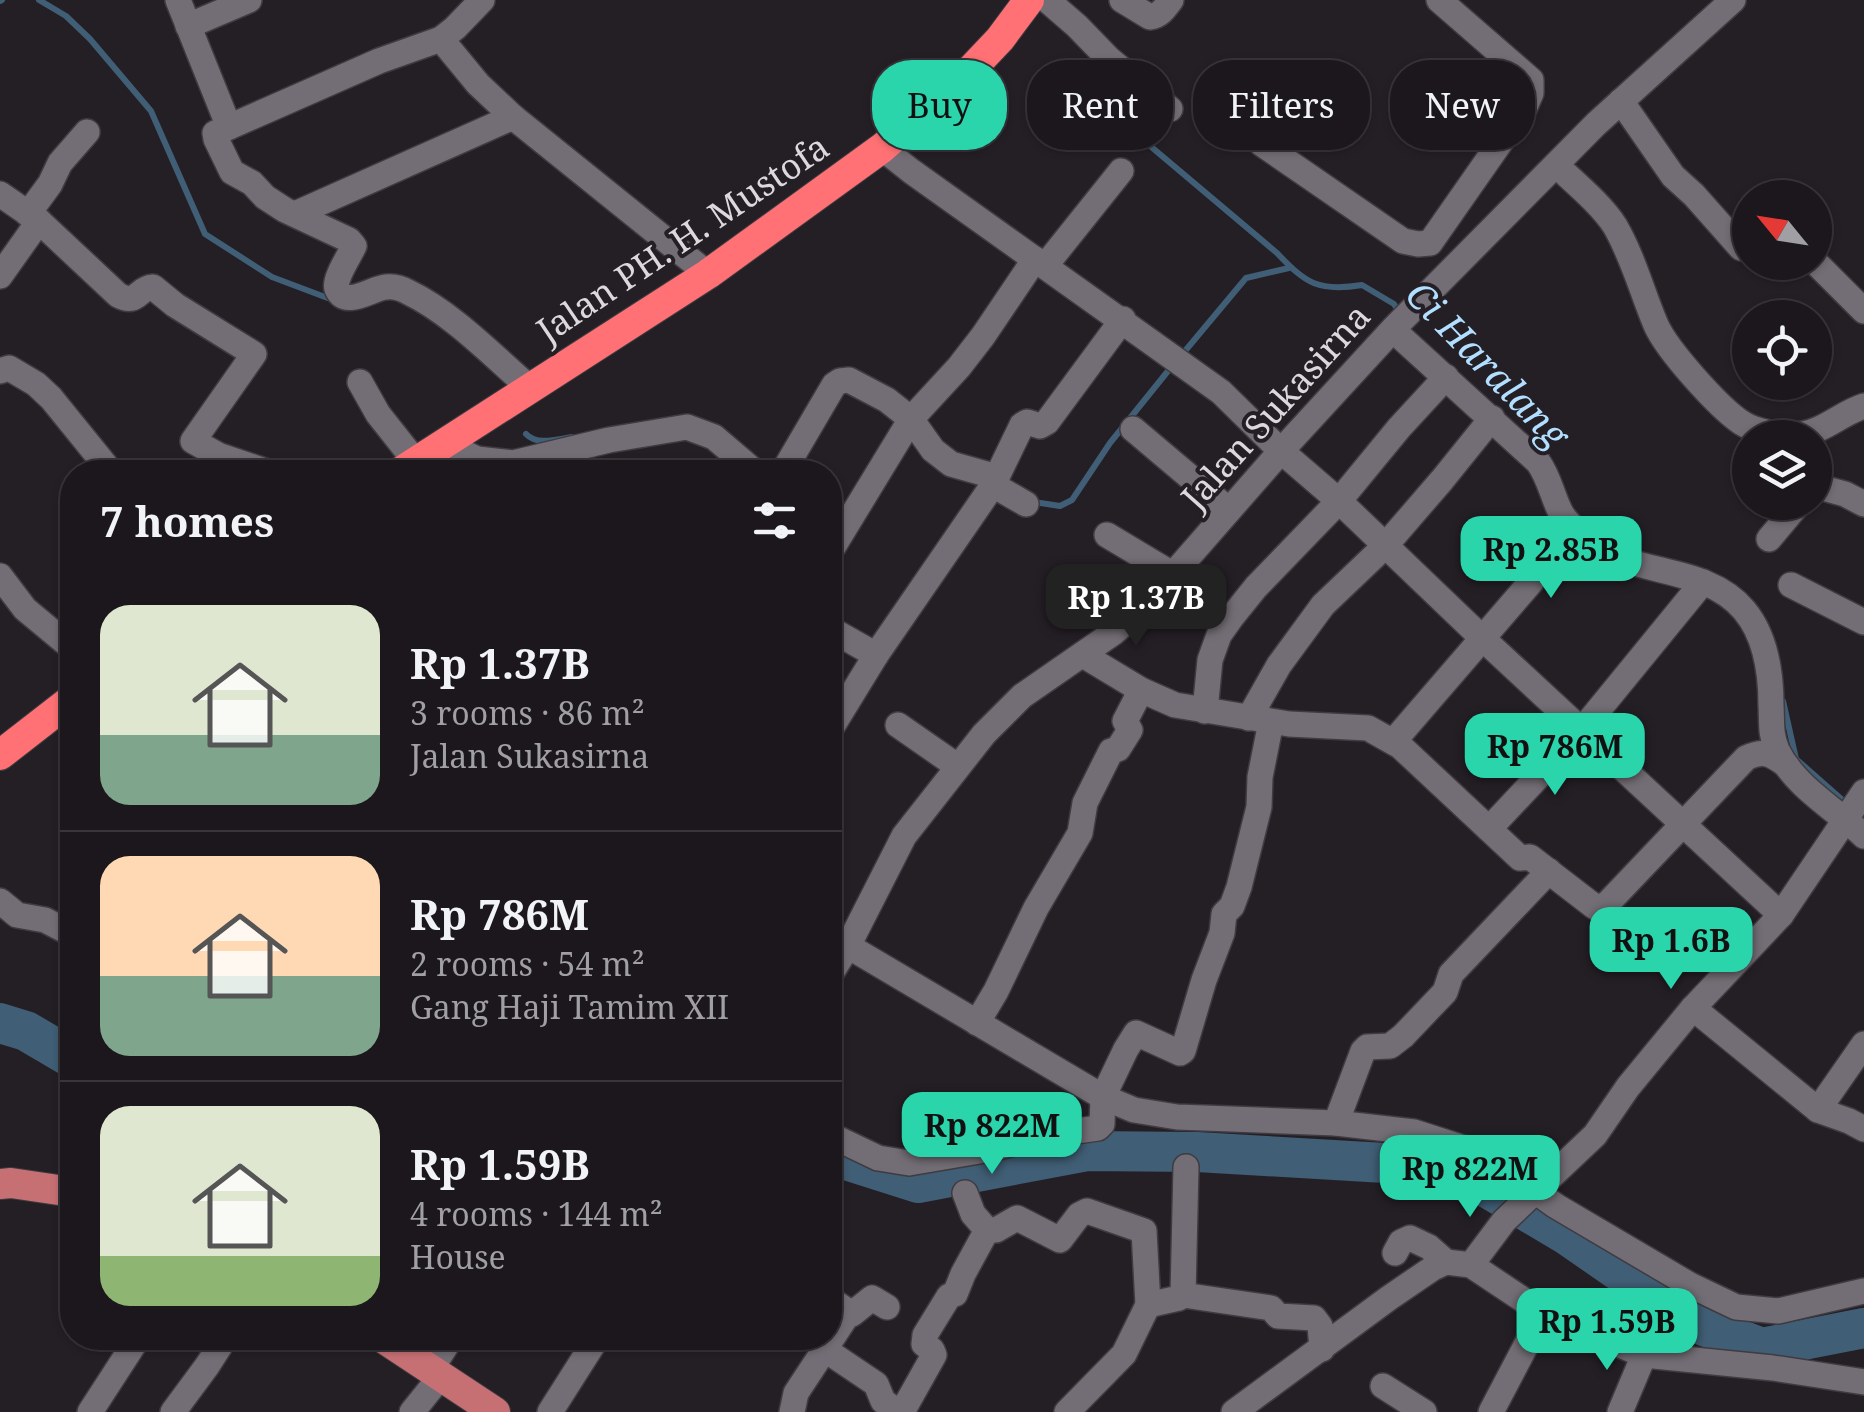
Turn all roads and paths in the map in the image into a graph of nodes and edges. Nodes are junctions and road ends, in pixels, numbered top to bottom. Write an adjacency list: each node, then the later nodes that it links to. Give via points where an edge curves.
1 (178, 0): 10 (street)
2 (249, 0): 10 (street)
3 (482, 0): 11 (street)
4 (1029, 0): 12 (highway, Jalan PH. H. Mustofa)
5 (1047, 0): 13 (street)
6 (1122, 0): 7 (street, via 1150,17)
7 (1171, 0)
8 (1439, 0): 20 (street, via 1531,80 1531,92 1430,242 1403,240)
9 (1733, 0): 14 (street, Jalan Sukasirna)
10 (188, 26): 16 (street)
11 (440, 39): 15 (street); 16 (street)
12 (980, 60)
13 (1109, 60)
14 (1621, 101): 21 (street, Jalan Sukasirna); 26 (street, via 1674,176)
15 (514, 117): 24 (street); 28 (street)
16 (229, 128): 24 (street, via 215,133 232,172)
17 (87, 132): 25 (street, via 60,163)
18 (879, 150): 28 (highway, Jalan PH. H. Mustofa)
19 (885, 150): 27 (street)
20 (1271, 150)
21 (1556, 165): 33 (street, Jalan Sukasirna); 38 (street, via 1612,222 1668,344 1740,422 1755,430 1817,432)
22 (1121, 171): 27 (street)
23 (0, 194): 25 (street)
24 (295, 214): 37 (street, via 354,246 336,282 349,298 388,286 410,292)
25 (34, 218): 29 (street); 45 (street, via 118,294 130,299 156,288 254,354 192,440)
26 (1732, 238)
27 (1040, 262): 32 (street); 40 (street)
28 (708, 274): 37 (highway, Jalan PH. H. Mustofa)
29 (0, 276)
30 (1832, 279): 31 (street)
31 (1864, 311)
32 (1123, 320): 43 (street, via 1221,392); 52 (street, via 1047,422 1022,425)
33 (1400, 323): 35 (street); 43 (street, Jalan Sukasirna)
34 (0, 371): 44 (street, via 9,368 44,391)
35 (1446, 376): 39 (street); 54 (street)
36 (360, 382): 46 (street)
37 (530, 388): 42 (highway, Jalan PH. H. Mustofa)
38 (1864, 406)
39 (1492, 418): 59 (street, via 1538,462 1560,512); 63 (street)
40 (906, 426): 51 (street, via 887,400 840,381); 52 (street, via 951,464); 60 (street)
41 (1133, 429): 57 (street)
42 (444, 442): 47 (highway, Jalan PH. H. Mustofa); 48 (street)
43 (1281, 450): 54 (street); 57 (street, Jalan Sukasirna)
44 (101, 460)
45 (233, 460)
46 (404, 460)
47 (418, 460)
48 (481, 460)
49 (544, 460): 50 (street, via 687,426 714,437)
50 (736, 460)
51 (789, 460)
52 (995, 481): 55 (street); 72 (street)
53 (1832, 490): 56 (street)
54 (1339, 501): 63 (street); 77 (street, via 1256,586 1219,635)
55 (1026, 504)
56 (1864, 504)
57 (1229, 510): 64 (street, Jalan Sukasirna)
58 (1785, 520): 62 (street)
59 (1576, 530): 66 (street, via 1610,555); 70 (street, via 1537,565 1531,582)
60 (842, 532)
61 (1108, 535): 64 (street)
62 (1769, 539)
63 (1385, 546): 70 (street); 78 (street, via 1323,605 1279,665)
64 (1172, 574): 73 (street, Jalan Sukasirna, via 1148,603)
65 (0, 576): 71 (street, via 24,608)
66 (1704, 582): 80 (street); 83 (street, via 1730,596 1761,637 1772,735)
67 (1791, 585): 68 (street)
68 (1864, 622)
69 (842, 636): 72 (street)
70 (1482, 637): 80 (street); 81 (street)
71 (60, 638)
72 (876, 655): 76 (street)
73 (1083, 655): 74 (street); 84 (street, Jalan Sukasirna, via 1022,696)
74 (1141, 690): 77 (street); 95 (street, via 1125,721 1130,730 1111,751 1085,803 1080,833)
75 (60, 708): 82 (highway)
76 (842, 710)
77 (1205, 712): 78 (street)
78 (1260, 720): 81 (street, via 1368,728); 97 (street, via 1259,807 1184,1051 1136,1033)
79 (898, 724): 84 (street)
80 (1582, 730): 86 (street); 87 (street)
81 (1393, 742): 87 (street)
82 (0, 755)
83 (1785, 764): 85 (street, via 1809,789); 86 (street, via 1769,753 1746,758)
84 (957, 766): 92 (street, Jalan Sukasirna)
85 (1857, 812): 90 (street)
86 (1682, 824): 88 (street, via 1600,908); 90 (street)
87 (1489, 829): 88 (street, via 1520,858 1530,857)
88 (1549, 871): 99 (street, via 1450,974 1445,992 1403,1036 1390,1046 1367,1047)
89 (0, 900): 91 (street, via 17,915)
90 (1780, 915): 94 (street)
91 (60, 928)
92 (842, 937)
93 (842, 944): 95 (street)
94 (1693, 1008): 98 (street); 104 (street, via 1595,1134)
95 (977, 1022): 97 (street)
96 (1864, 1044): 98 (street)
97 (1104, 1098): 99 (street, via 1176,1117); 101 (street, via 1098,1128 925,1162 878,1158)
98 (1818, 1110): 100 (street)
99 (1336, 1122): 104 (street, via 1450,1142 1485,1154)
100 (1864, 1129)
101 (842, 1142)
102 (1186, 1168): 111 (street)
103 (0, 1184): 105 (main road)
104 (1537, 1189): 109 (street); 110 (street, via 1690,1285 1736,1306 1778,1311)
105 (60, 1190)
106 (965, 1194): 107 (street)
107 (987, 1230): 112 (street, via 1018,1218 1060,1240 1087,1211 1144,1231); 135 (street, via 957,1292 925,1335 934,1354)
108 (1395, 1253): 109 (street, via 1410,1238)
109 (1458, 1264): 115 (street); 116 (street, via 1433,1268)
110 (1864, 1290)
111 (1182, 1294): 112 (street); 116 (street, via 1314,1318)
112 (1148, 1305): 136 (street, via 1124,1354)
113 (842, 1307): 114 (street, via 854,1313 872,1298)
114 (887, 1307)
115 (1543, 1312): 124 (street); 138 (street)
116 (1322, 1348): 128 (street)
117 (130, 1350): 129 (street)
118 (217, 1350): 130 (street)
119 (402, 1350): 125 (main road)
120 (446, 1350): 125 (street)
121 (590, 1350): 133 (street)
122 (823, 1350): 134 (street, via 796,1393)
123 (825, 1350): 135 (street, via 876,1384 883,1401)
124 (1644, 1355): 126 (street); 139 (street)
125 (436, 1372): 131 (street); 132 (main road)
126 (1864, 1382)
127 (1383, 1386): 137 (street)
128 (1244, 1409)
129 (90, 1412)
130 (173, 1412)
131 (412, 1412)
132 (495, 1412)
133 (550, 1412)
134 (792, 1412)
135 (900, 1412)
136 (1068, 1412)
137 (1424, 1412)
138 (1490, 1412)
139 (1620, 1412)

